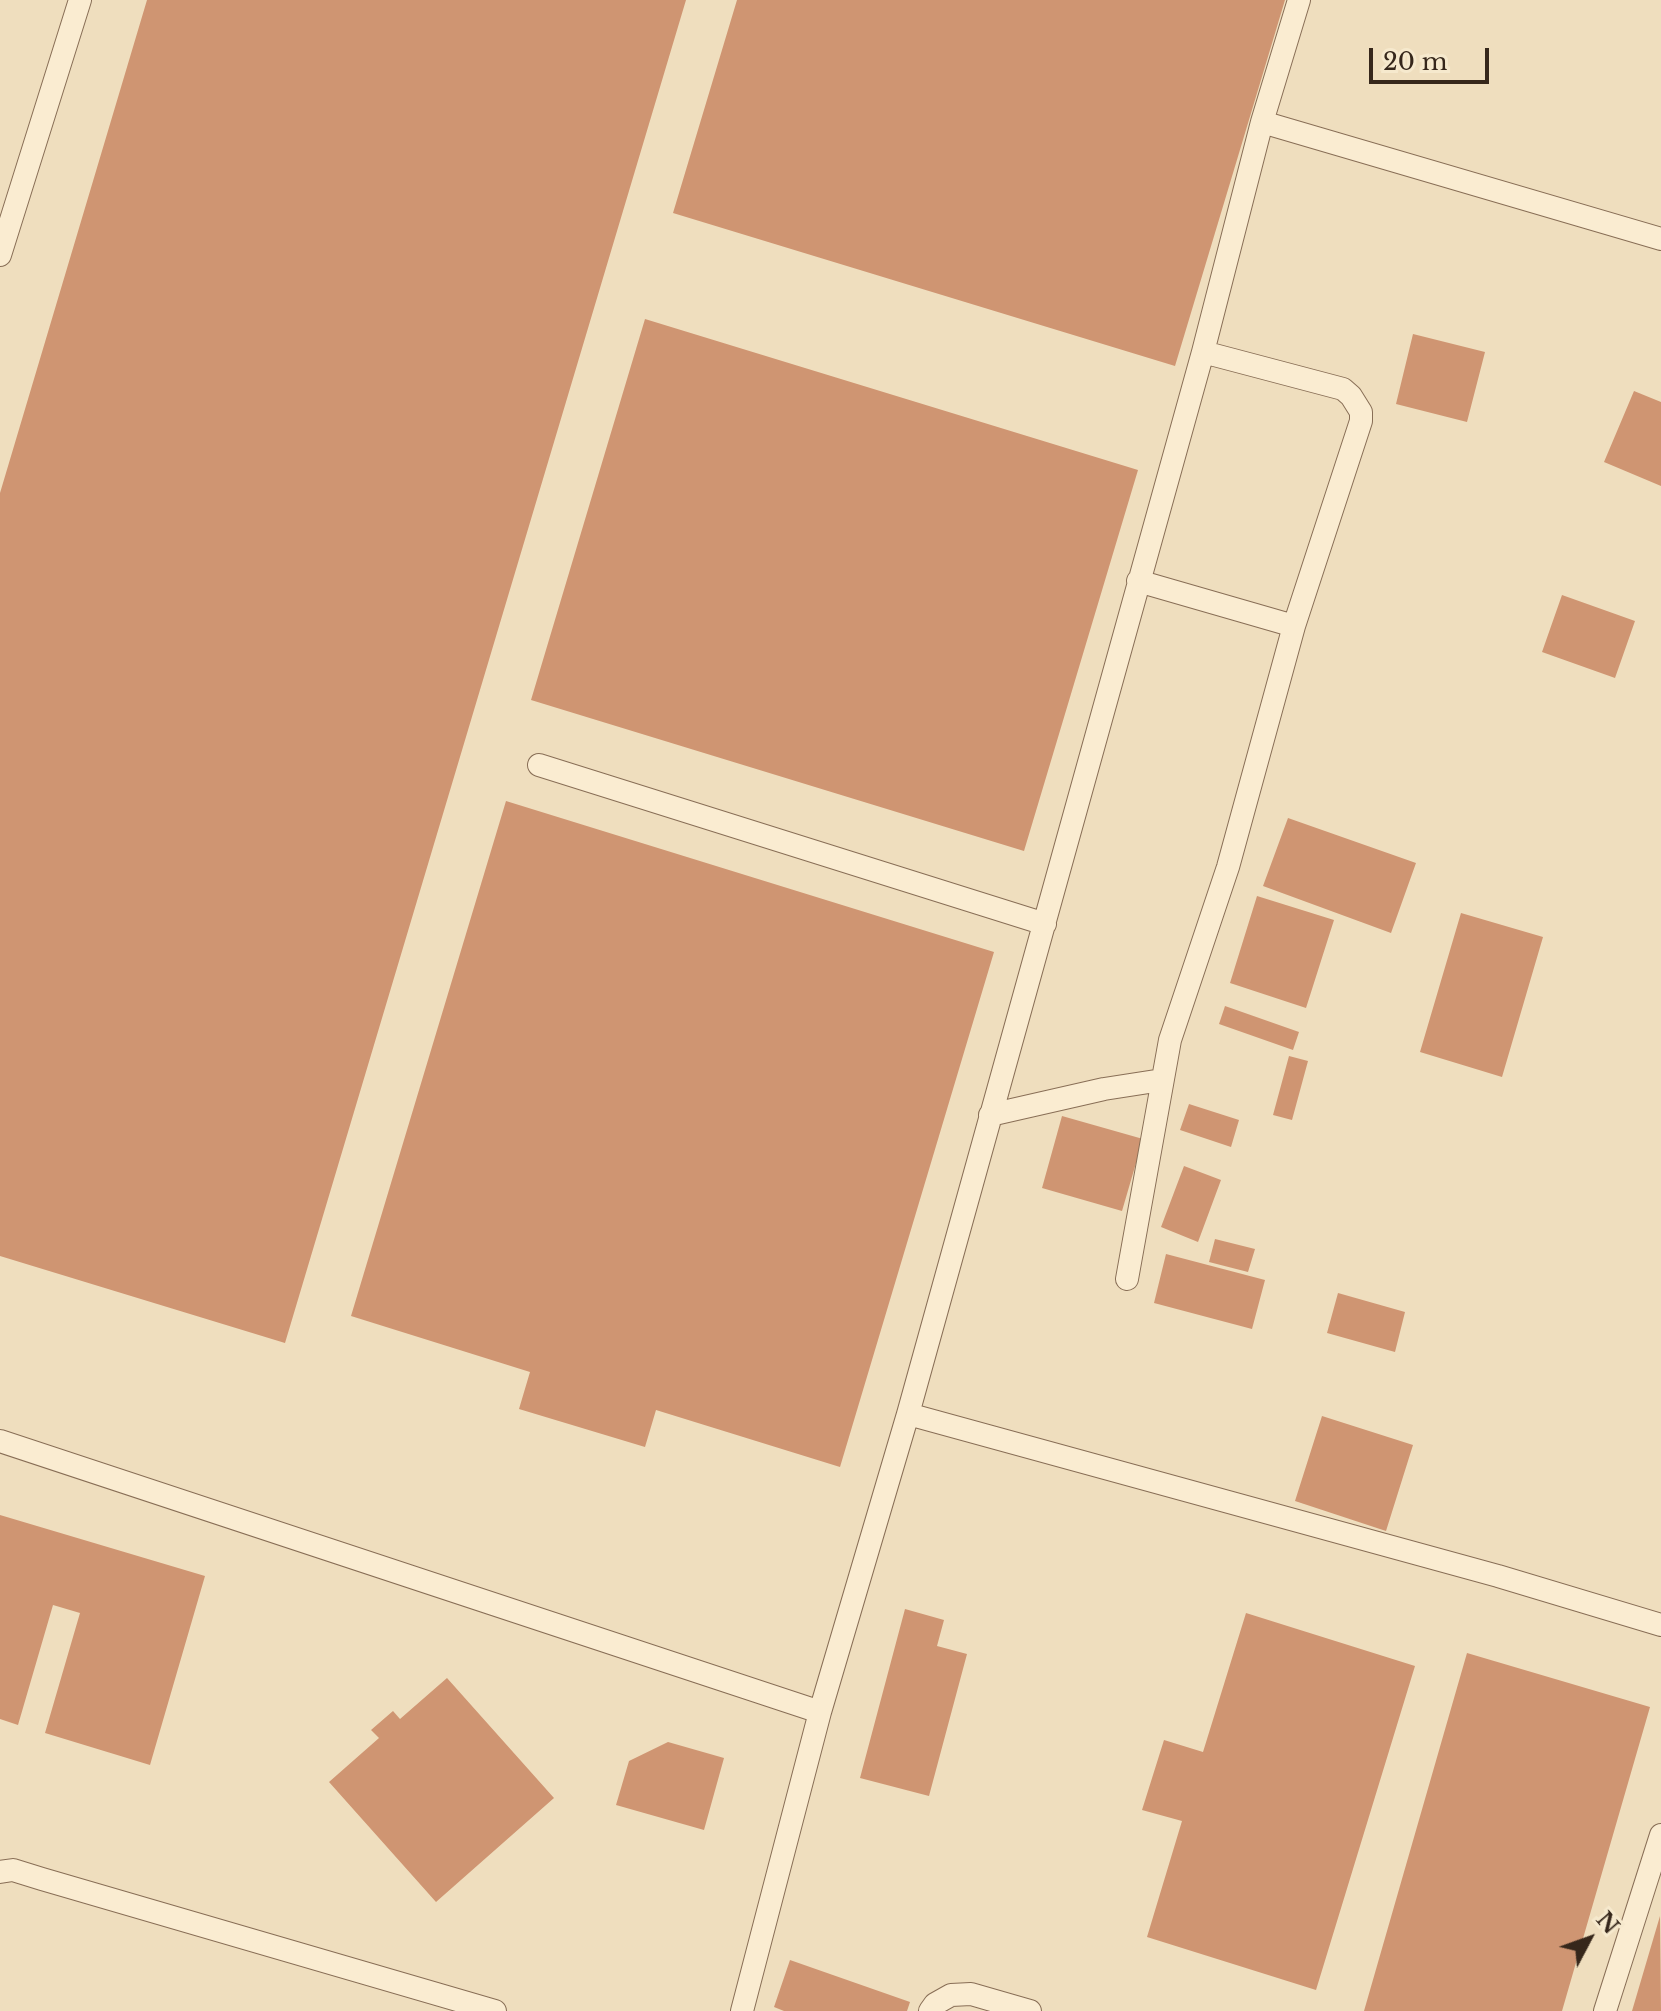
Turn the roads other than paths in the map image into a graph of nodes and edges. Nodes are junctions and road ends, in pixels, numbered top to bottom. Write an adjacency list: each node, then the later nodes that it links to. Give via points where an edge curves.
1 (80, 0): 5 (lane)
2 (1299, 0): 3 (lane)
3 (1262, 122): 4 (lane); 6 (lane)
4 (1661, 239)
5 (0, 255)
6 (1203, 352): 7 (lane); 8 (lane, via 1343,389 1361,412)
7 (1138, 581): 8 (lane); 10 (lane)
8 (1294, 626): 11 (lane, via 1248,801 1170,1040)
9 (539, 765): 10 (lane)
10 (1045, 924): 12 (lane)
11 (1162, 1080): 12 (lane); 13 (lane)
12 (990, 1115): 14 (lane)
13 (1127, 1279)
14 (908, 1414): 16 (lane); 17 (lane)
15 (0, 1441): 17 (lane)
16 (1661, 1625)
17 (820, 1712): 21 (lane)
18 (1661, 1835): 24 (lane)
19 (0, 1872): 20 (lane, via 28,1874)
20 (495, 2011)
21 (742, 2011)
22 (930, 2011): 23 (lane, via 951,1995 971,1994)
23 (1030, 2011)
24 (1605, 2011)

